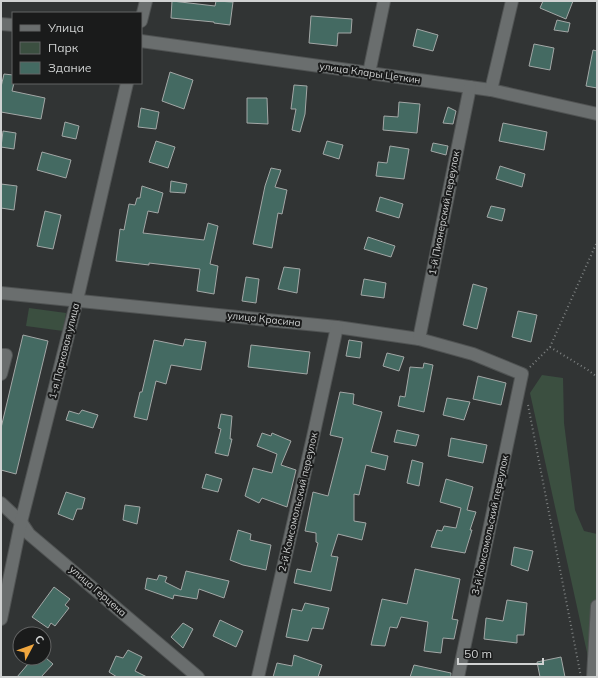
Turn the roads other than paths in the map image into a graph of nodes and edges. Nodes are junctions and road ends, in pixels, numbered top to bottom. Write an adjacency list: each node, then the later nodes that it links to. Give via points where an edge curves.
1 (146, 1): 4 (street)
2 (384, 1): 8 (street)
3 (512, 1): 11 (street)
4 (142, 17)
5 (1, 24): 6 (street)
6 (12, 25)
7 (142, 41): 8 (street, улица Клары Цеткин)
8 (370, 73): 10 (street, улица Клары Цеткин)
9 (127, 84): 14 (street, 1-я Парковая улица)
10 (470, 87): 11 (street, улица Клары Цеткин); 16 (street, 1-й Пионерский переулок)
11 (491, 90): 12 (street, улица Клары Цеткин)
12 (597, 114)
13 (1, 293): 14 (street, улица Красина)
14 (77, 300): 15 (street, улица Красина); 21 (street, 1-я Парковая улица)
15 (337, 327): 16 (street, улица Красина); 25 (street, 2-й Комсомольский переулок)
16 (419, 339): 19 (street, улица Красина, via 473,354)
17 (1, 355): 18 (street, via 6,356)
18 (1, 374)
19 (522, 374): 26 (street, 3-й Комсомольский переулок)
20 (1, 503): 21 (street, улица Герцена)
21 (21, 522): 23 (street, 1-я Парковая улица); 24 (street, улица Герцена, via 29,534)
22 (597, 606): 27 (street)
23 (1, 619)
24 (198, 677)
25 (258, 677)
26 (458, 677)
27 (593, 677)

